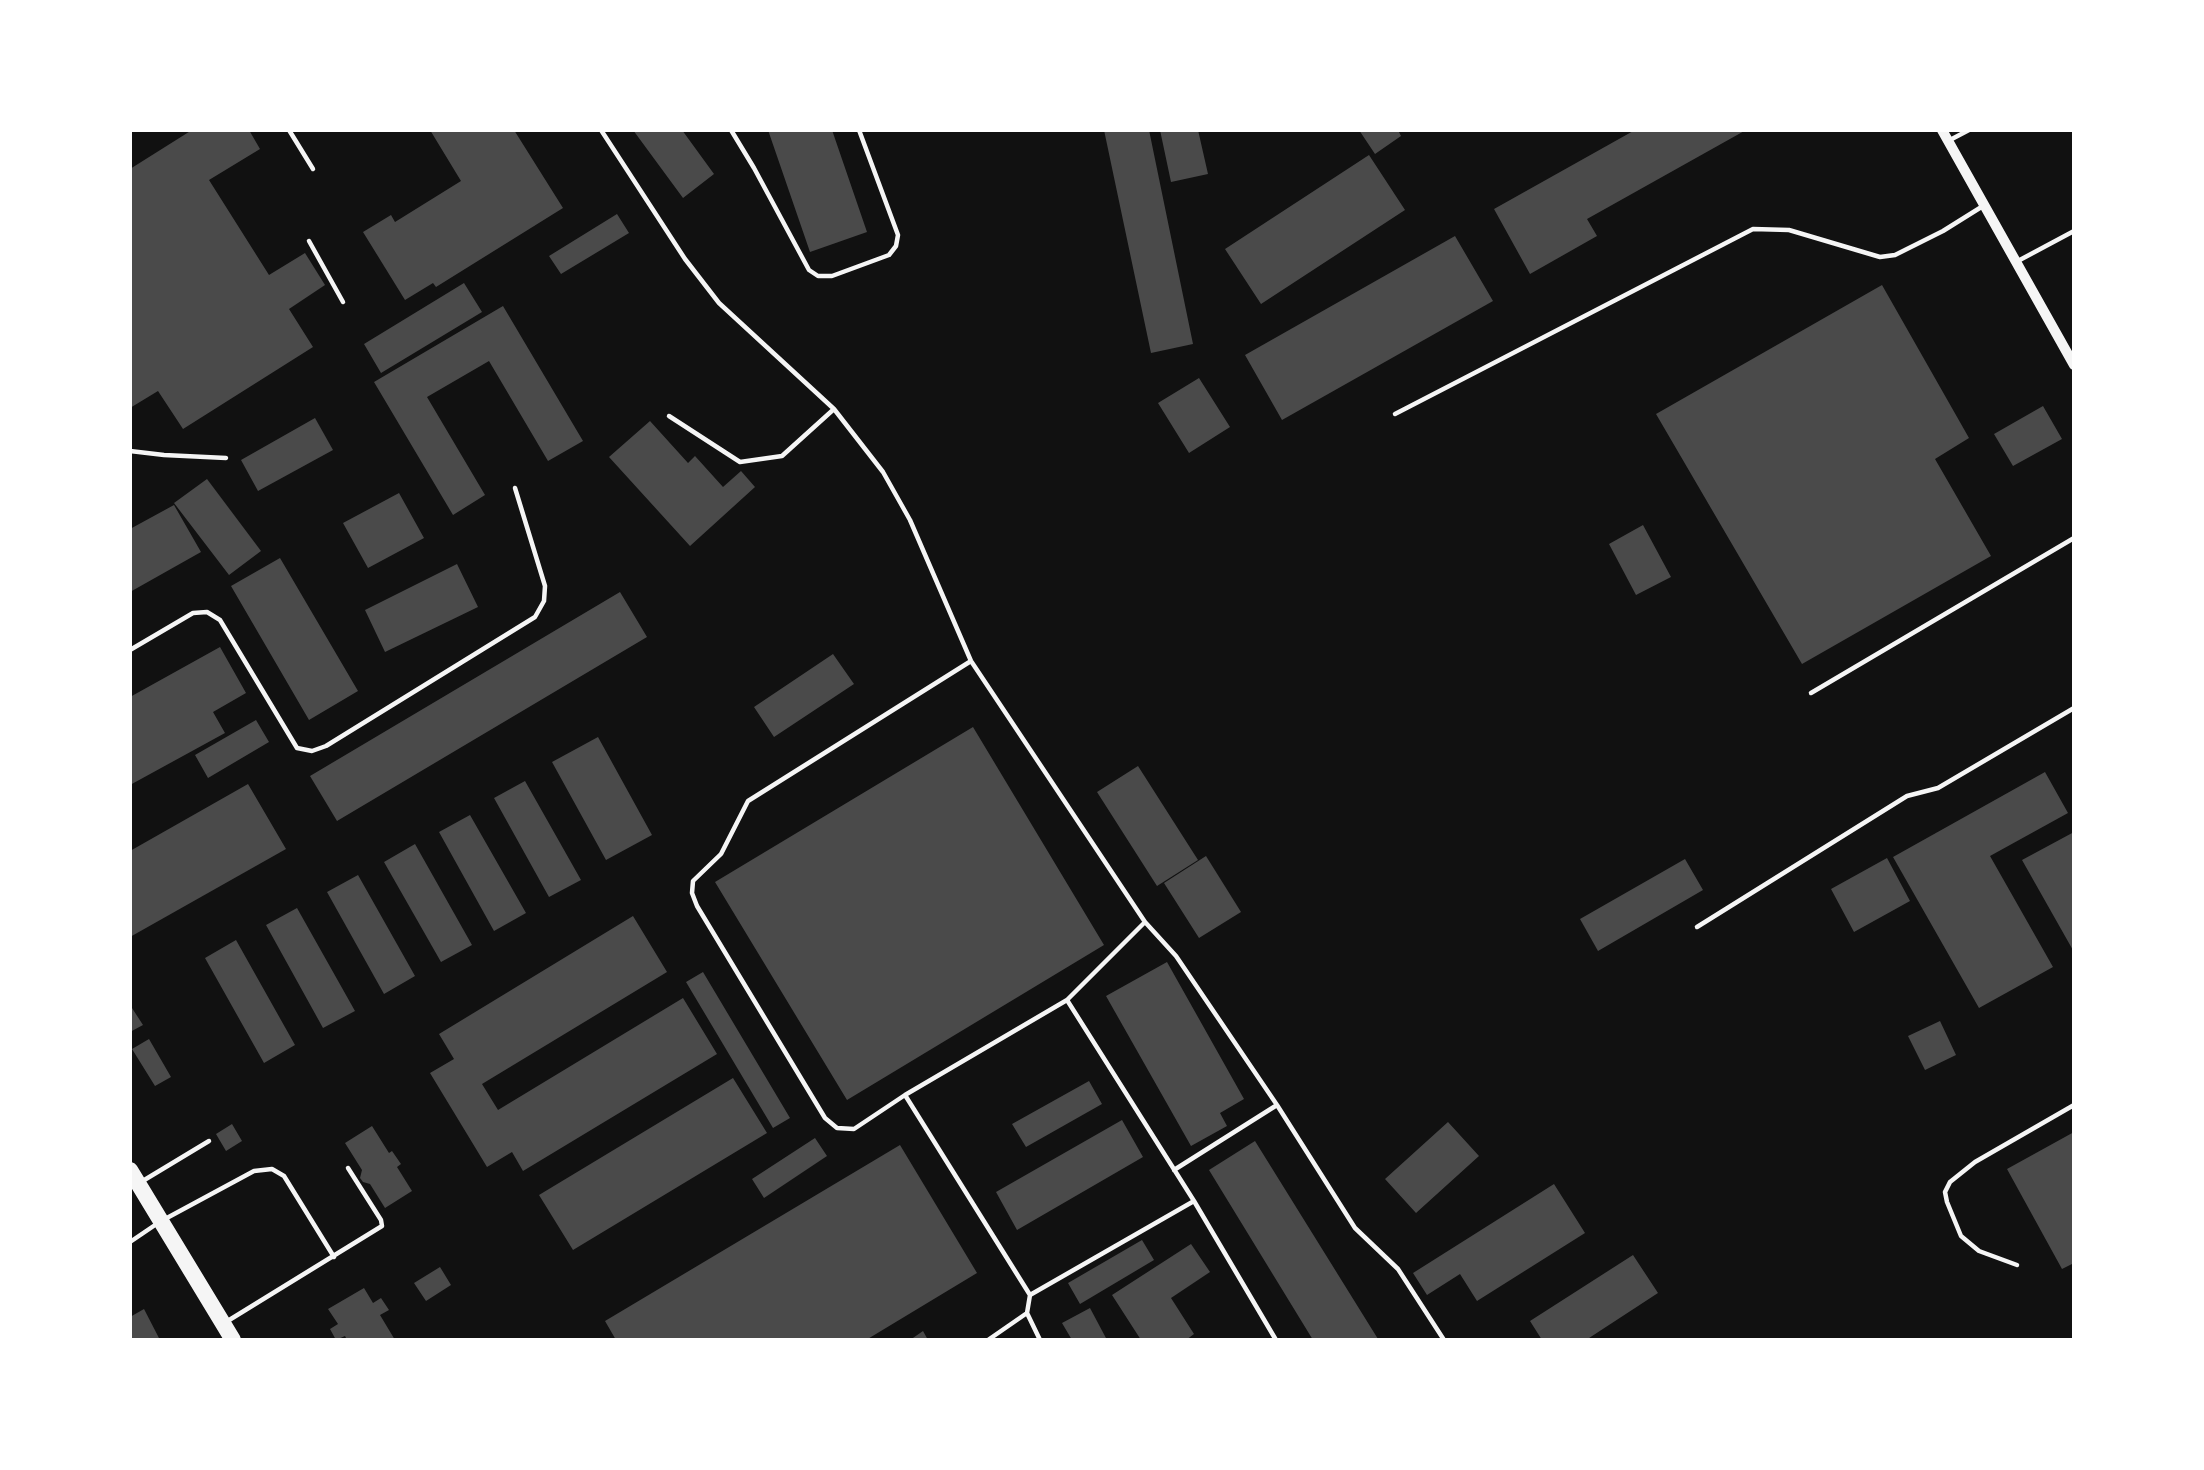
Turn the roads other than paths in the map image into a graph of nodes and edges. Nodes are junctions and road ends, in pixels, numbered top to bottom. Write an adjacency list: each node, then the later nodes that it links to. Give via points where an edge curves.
1 (289, 130): 8 (lane)
2 (601, 130): 15 (lane, via 685,259 719,303)
3 (731, 130): 4 (lane, via 809,270 818,276 832,276 889,255 896,246 898,235)
4 (859, 130)
5 (1942, 130): 7 (street)
6 (1969, 130): 7 (lane)
7 (1948, 141): 9 (street)
8 (314, 169)
9 (1983, 206): 12 (street); 16 (lane, via 1895,255 1880,257 1789,230 1753,229)
10 (2073, 231): 12 (lane)
11 (309, 241): 13 (lane)
12 (2016, 262): 14 (street)
13 (343, 302)
14 (2073, 365)
15 (834, 409): 17 (lane, via 782,456 740,462); 23 (lane, via 883,472 910,520)
16 (1395, 414)
17 (669, 416)
18 (130, 451): 19 (lane)
19 (226, 458)
20 (515, 488): 22 (lane, via 545,585 544,601 535,617 326,746 312,751 297,748 220,620 207,612 193,613)
21 (2073, 538): 24 (lane)
22 (130, 650)
23 (971, 661): 26 (lane); 29 (lane, via 748,801 722,854 693,880 697,906 825,1118 837,1128 854,1129)
24 (1811, 693)
25 (2073, 708): 27 (lane, via 1938,788 1907,796)
26 (1145, 922): 28 (lane); 30 (lane, via 1176,956)
27 (1697, 927)
28 (1067, 1000): 29 (lane); 34 (lane)
29 (905, 1095): 41 (lane)
30 (1277, 1105): 34 (lane); 48 (lane, via 1354,1228 1398,1269)
31 (2073, 1105): 40 (lane, via 1975,1162 1950,1182 1945,1192 1961,1236 1979,1251)
32 (208, 1141): 35 (lane)
33 (348, 1168): 39 (lane, via 382,1227)
34 (1174, 1170): 36 (lane)
35 (135, 1177): 37 (highway)
36 (1194, 1201): 41 (lane); 47 (lane)
37 (162, 1221): 38 (lane); 39 (lane, via 254,1171 272,1169 284,1176); 43 (highway)
38 (130, 1242)
39 (334, 1257): 43 (lane)
40 (2018, 1265)
41 (1030, 1295): 42 (lane)
42 (1027, 1313): 45 (lane); 46 (lane)
43 (224, 1324): 44 (highway)
44 (233, 1340)
45 (988, 1340)
46 (1040, 1340)
47 (1276, 1340)
48 (1444, 1340)

